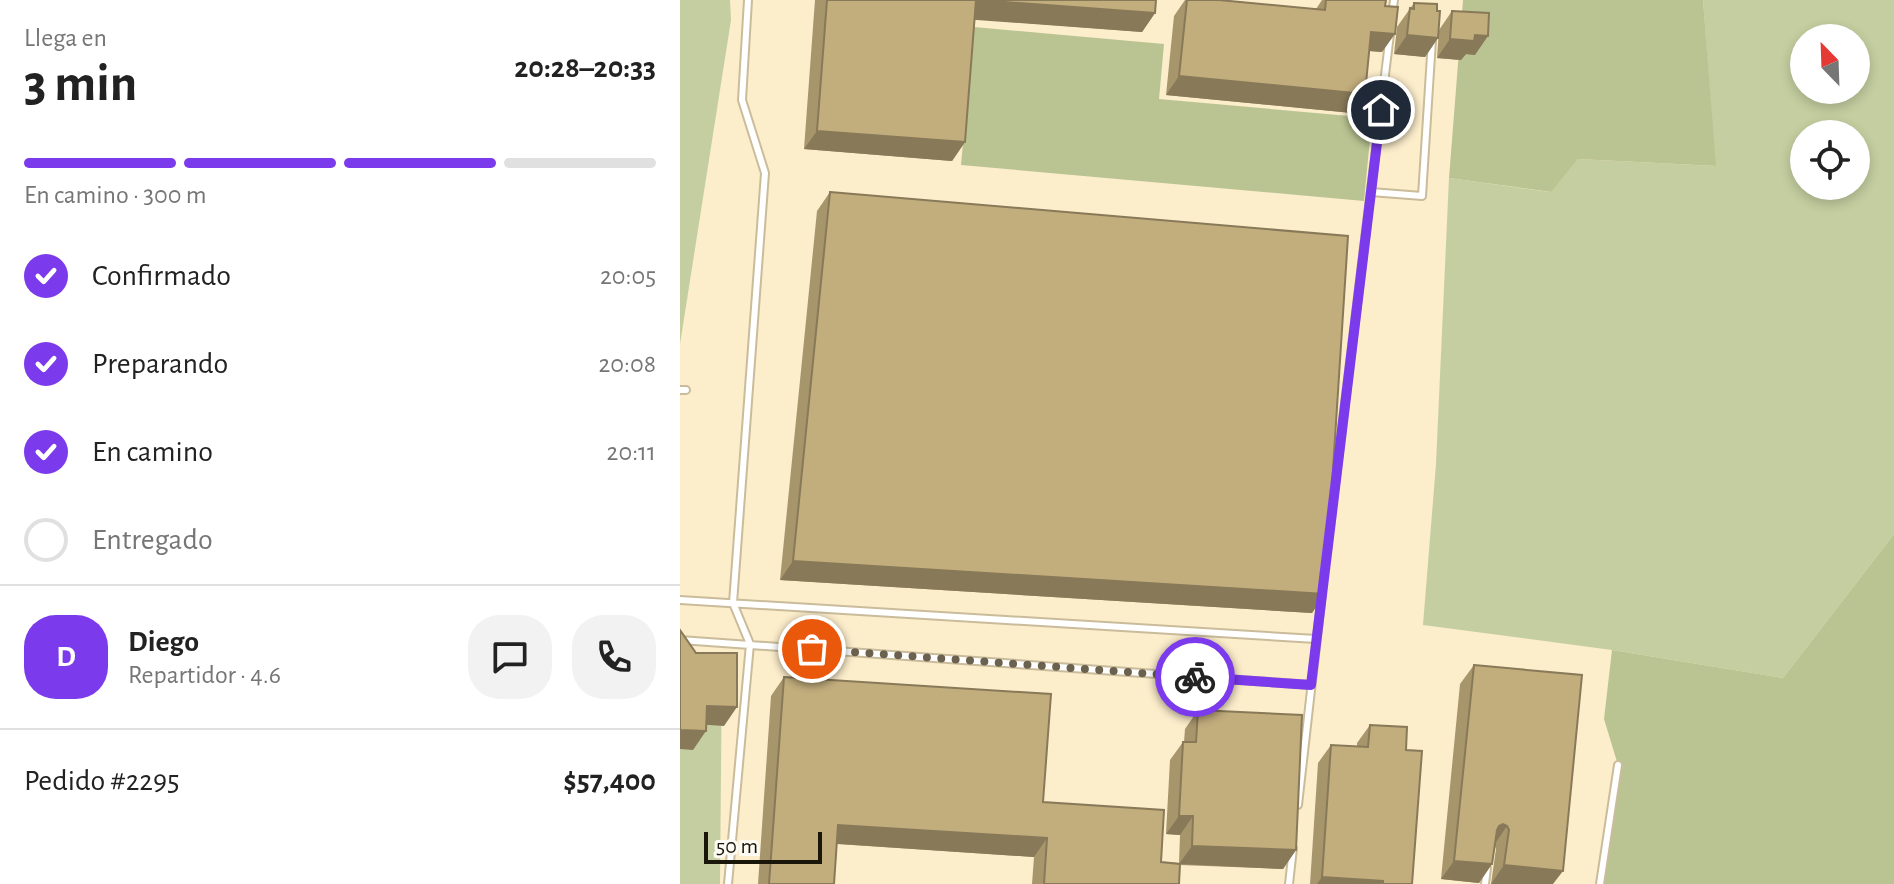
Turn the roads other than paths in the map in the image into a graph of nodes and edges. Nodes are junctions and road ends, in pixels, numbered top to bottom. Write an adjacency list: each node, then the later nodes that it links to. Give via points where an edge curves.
1 (748, 0): 8 (lane, via 742,100 765,173)
2 (1394, 0): 4 (lane)
3 (1433, 30): 4 (lane, via 1422,196)
4 (1371, 192): 5 (lane)
5 (1326, 562)
6 (1324, 578): 9 (lane)
7 (680, 600): 8 (lane)
8 (733, 603): 9 (lane); 11 (lane)
9 (1316, 639): 12 (lane)
10 (680, 640): 11 (lane)
11 (750, 644): 12 (lane); 17 (lane)
12 (1311, 685): 14 (lane)
13 (1618, 765): 20 (lane)
14 (1297, 808)
15 (1294, 838): 18 (lane)
16 (1488, 860): 19 (lane)
17 (728, 884)
18 (1289, 884)
19 (1485, 884)
20 (1600, 884)

